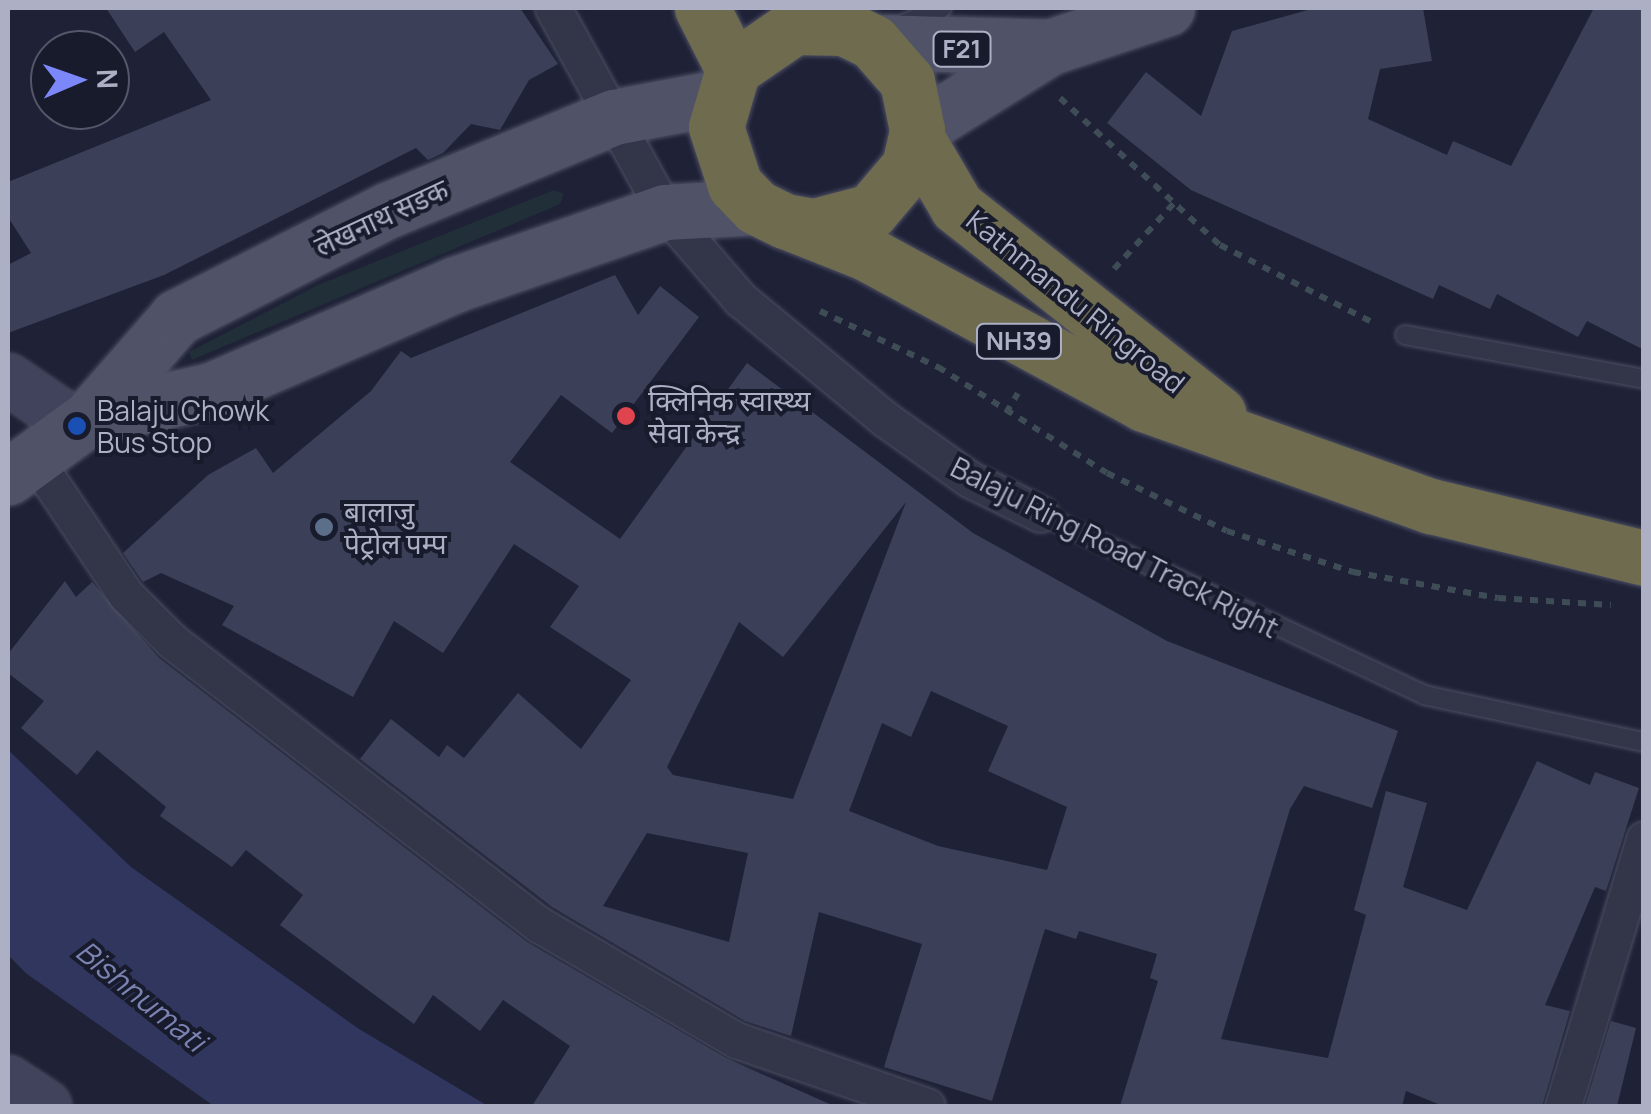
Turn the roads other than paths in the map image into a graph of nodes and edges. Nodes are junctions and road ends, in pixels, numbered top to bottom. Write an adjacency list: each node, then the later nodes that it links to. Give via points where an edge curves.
1 (553, 8): 8 (street, Balaju Ring Road Track Right)
2 (702, 8): 7 (highway)
3 (942, 8): 5 (lane)
4 (1167, 8): 6 (main road, F21)
5 (848, 28): 6 (main road, F21); 7 (highway, via 794,26); 9 (highway, Kathmandu Ringroad / NH39, via 907,81)
6 (1050, 47): 9 (main road, F21)
7 (726, 83): 8 (main road, लेखनाथ सडक); 11 (highway, via 721,158)
8 (614, 117): 10 (street, Balaju Ring Road Track Right); 15 (main road, लेखनाथ सडक, via 388,210 178,317)
9 (916, 134): 11 (highway, via 909,166 871,211 814,226); 16 (highway, Kathmandu Ringroad / NH39, via 957,206)
10 (666, 212): 11 (main road, लेखनाथ सडक); 15 (main road, लेखनाथ सडक, via 456,284 212,390); 18 (street, Balaju Ring Road Track Right, via 782,340 969,479)
11 (771, 214): 16 (highway, Kathmandu Ringroad / NH39, via 866,253 1144,404)
12 (1405, 336): 13 (lane)
13 (1644, 379)
14 (8, 380): 15 (street)
15 (83, 422): 17 (main road, लेखनाथ सडक)
16 (1260, 445): 19 (highway, Kathmandu Ringroad / NH39, via 1449,512)
17 (21, 467): 24 (street, via 172,641 540,924 736,1040)
18 (1040, 514): 20 (lane, Balaju Ring Road Track Right, via 1424,694)
19 (1639, 567)
20 (1644, 742)
21 (1644, 839): 25 (street)
22 (8, 1081): 23 (street)
23 (46, 1106)
24 (928, 1106)
25 (1564, 1106)

